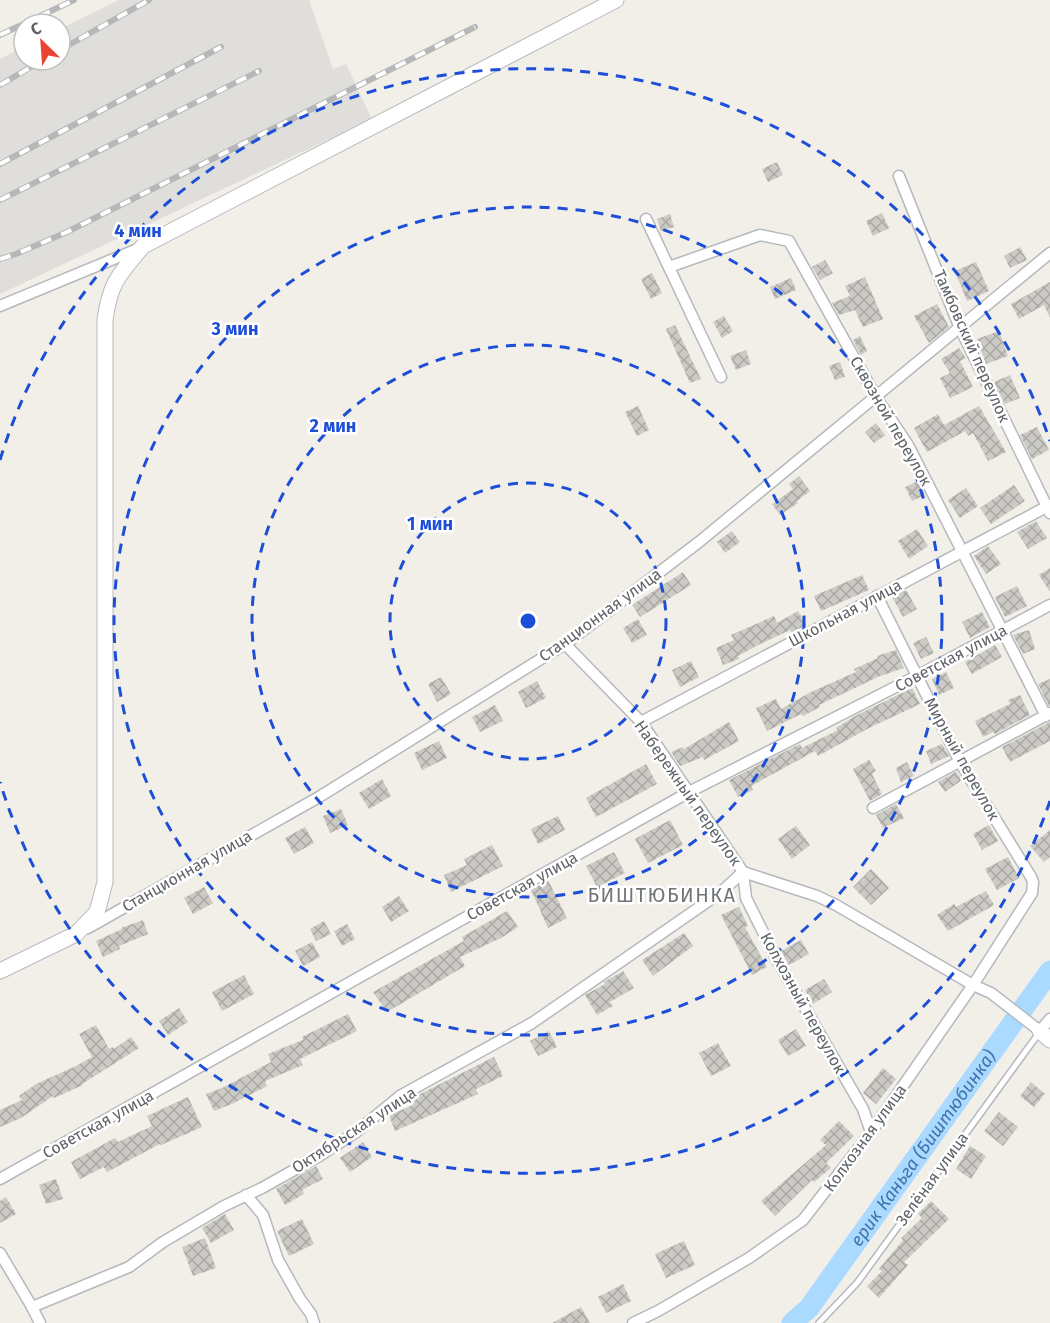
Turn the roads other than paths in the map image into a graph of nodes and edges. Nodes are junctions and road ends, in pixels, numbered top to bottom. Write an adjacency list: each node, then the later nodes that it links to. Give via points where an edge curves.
1 (616, 0): 4 (street)
2 (899, 176): 8 (street, Тамбовский переулок)
3 (646, 219): 6 (street)
4 (143, 246): 7 (street); 25 (street, via 113,285 105,320 105,882 97,912)
5 (1050, 253): 8 (street, Станционная улица)
6 (669, 267): 9 (street); 10 (street, Сквозной переулок, via 760,235 789,241)
7 (0, 306)
8 (959, 326): 10 (street, Станционная улица); 11 (street, Тамбовский переулок)
9 (721, 376)
10 (876, 397): 12 (street, Сквозной переулок, via 908,445); 16 (street, Станционная улица, via 699,542)
11 (1049, 508): 12 (street, Школьная улица)
12 (961, 551): 13 (street, Школьная улица); 15 (street, Сквозной переулок)
13 (877, 596): 17 (street, Мирный переулок); 19 (street, Школьная улица)
14 (1050, 605): 15 (street, Советская улица)
15 (1003, 631): 17 (street, Советская улица); 18 (street, Сквозной переулок)
16 (565, 644): 19 (street, Набережный переулок); 25 (street, Станционная улица, via 319,797)
17 (917, 676): 20 (street, Мирный переулок); 21 (street, Советская улица)
18 (1048, 715): 20 (street)
19 (641, 722): 21 (street, Набережный переулок)
20 (960, 762): 22 (street); 24 (street, Мирный переулок)
21 (688, 792): 23 (street, Набережный переулок); 31 (street, Советская улица)
22 (873, 808)
23 (743, 872): 27 (street, Набережный переулок, via 827,901); 30 (street, Колхозный переулок, via 746,898 863,1108); 32 (street, Октябрьская улица, via 720,893 532,1023 400,1096 319,1156)
24 (1033, 888): 27 (street, Колхозная улица)
25 (76, 934): 26 (street)
26 (0, 971)
27 (973, 986): 29 (street, Набережный переулок, via 991,993); 30 (street, Колхозная улица)
28 (1050, 1019): 29 (street)
29 (1045, 1036): 38 (lane, Зелёная улица, via 857,1283)
30 (872, 1132): 37 (street, Колхозная улица, via 792,1229 749,1258)
31 (0, 1179)
32 (246, 1195): 34 (street, Октябрьская улица, via 163,1242 129,1267); 36 (street, via 263,1215 278,1260)
33 (0, 1253): 34 (street)
34 (32, 1308): 35 (street)
35 (40, 1323)
36 (314, 1323)
37 (633, 1323)
38 (819, 1323)

